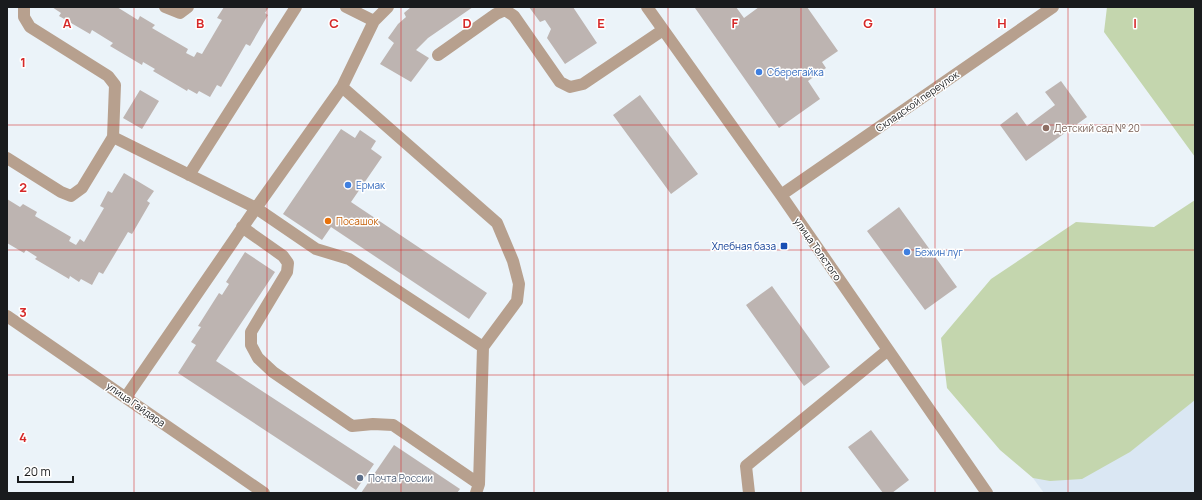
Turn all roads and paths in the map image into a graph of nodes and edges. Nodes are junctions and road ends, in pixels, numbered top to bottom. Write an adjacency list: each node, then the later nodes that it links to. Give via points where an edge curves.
1 (24, 7): 13 (street, via 24,17 30,27 108,76 116,84)
2 (165, 7): 3 (street, via 180,12)
3 (188, 7)
4 (296, 7): 15 (street)
5 (346, 7): 9 (street)
6 (388, 7): 9 (street)
7 (647, 7): 10 (street, улица Толстого)
8 (1053, 7): 16 (street, Складской переулок)
9 (374, 21): 12 (street)
10 (663, 30): 11 (street, via 583,84 570,87 560,82 514,16 505,10); 16 (street, улица Толстого)
11 (438, 55)
12 (342, 87): 17 (street); 20 (street, via 496,223 513,261 519,284 518,301)
13 (113, 137): 14 (street, via 82,188 71,196); 15 (street)
14 (7, 158)
15 (189, 175): 17 (street)
16 (780, 195): 21 (street, улица Толстого)
17 (256, 208): 18 (street); 20 (street, via 316,248 349,259)
18 (242, 227): 22 (street); 23 (street, via 283,256 288,264 287,272 251,332 251,345 258,358 273,372 352,426 393,425)
19 (7, 316): 22 (street, улица Гайдара)
20 (483, 347): 23 (street)
21 (888, 350): 25 (street, via 746,466); 26 (street, улица Толстого)
22 (126, 397): 24 (street, улица Гайдара)
23 (478, 488)
24 (261, 492)
25 (749, 493)
26 (987, 493)

